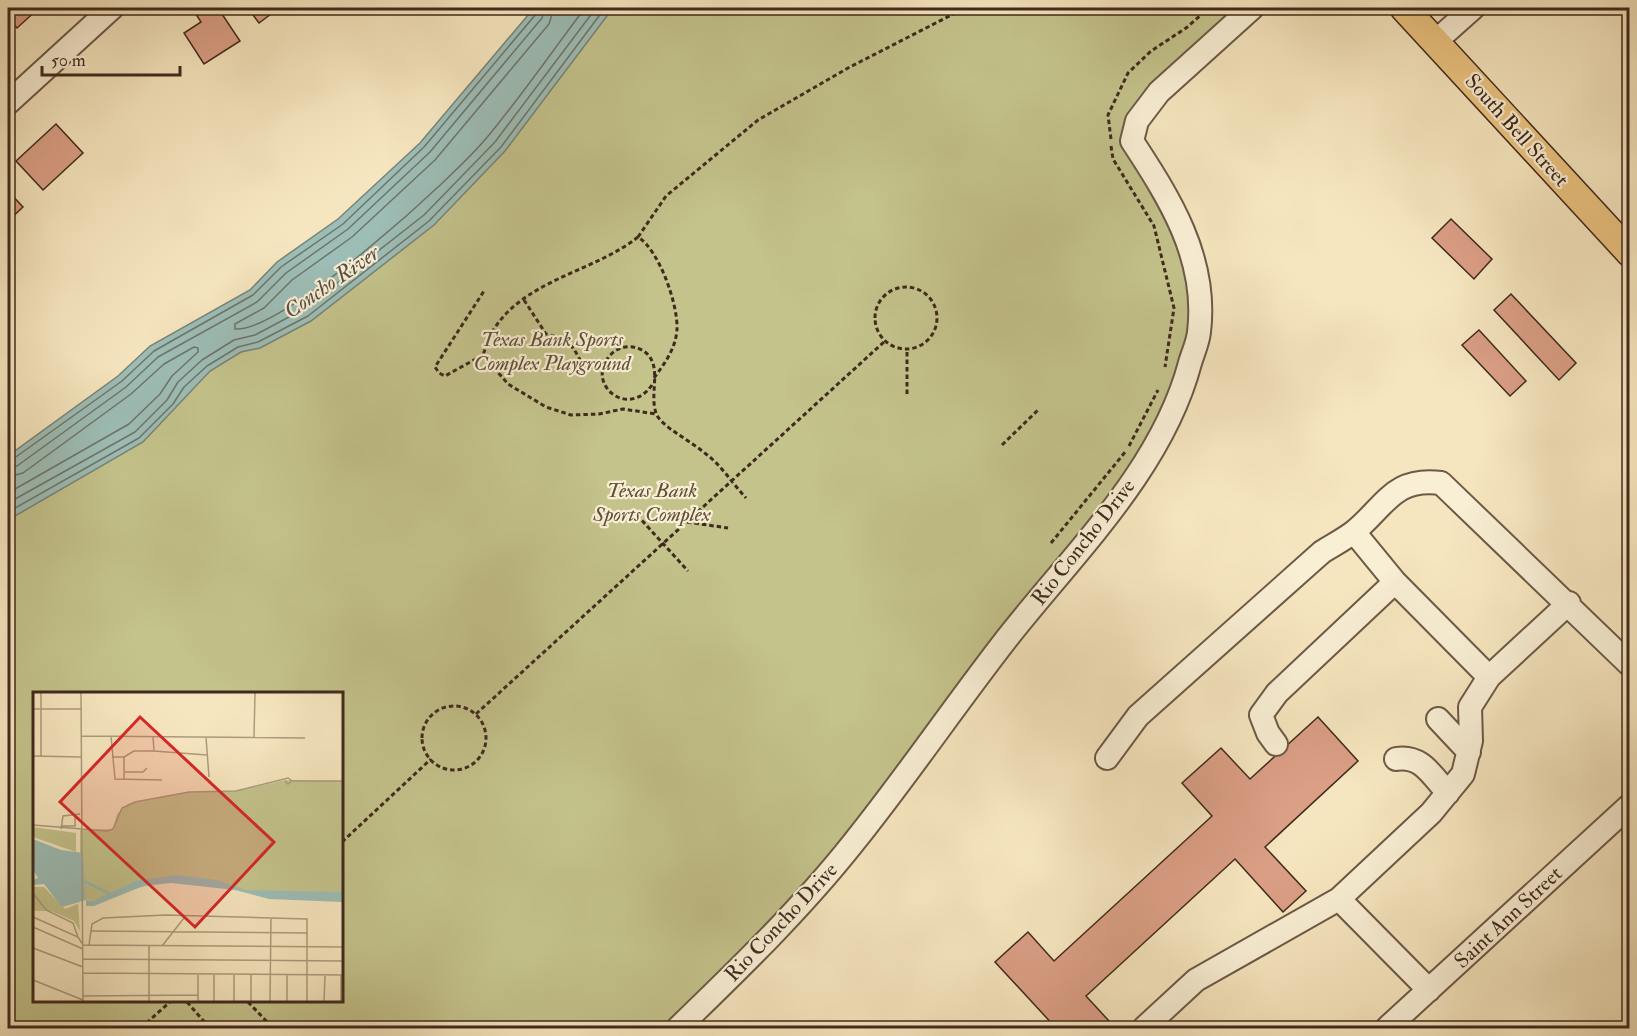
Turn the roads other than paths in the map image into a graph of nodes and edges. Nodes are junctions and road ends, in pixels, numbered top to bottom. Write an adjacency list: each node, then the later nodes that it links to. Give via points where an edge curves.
1 (112, 8): 6 (street)
2 (1252, 8): 22 (street, Rio Concho Drive, via 1159,92 1137,121 1132,141 1168,196 1197,266 1199,331 1182,393 1152,453 853,843 759,949)
3 (1404, 8): 5 (main road, South Bell Street)
4 (1469, 9): 5 (street)
5 (1436, 41): 7 (main road, South Bell Street)
6 (8, 103)
7 (1629, 253)
8 (1354, 532): 9 (street); 10 (street, via 1396,490 1422,480 1441,483); 16 (street, via 1322,552 1138,716)
9 (1395, 582): 12 (street); 14 (street, via 1277,693 1261,715)
10 (1569, 603): 11 (street); 12 (street)
11 (1629, 664)
12 (1489, 677): 15 (street, via 1470,707)
13 (1438, 719): 15 (street)
14 (1276, 744)
15 (1468, 752): 18 (street, via 1463,774)
16 (1107, 758)
17 (1396, 759): 18 (street, via 1409,757 1419,762)
18 (1448, 793): 20 (street)
19 (1629, 805): 21 (street, Saint Ann Street)
20 (1339, 899): 21 (street); 23 (street, via 1196,980)
21 (1429, 990): 24 (street, Saint Ann Street)
22 (678, 1029)
23 (1144, 1029)
24 (1387, 1029)

